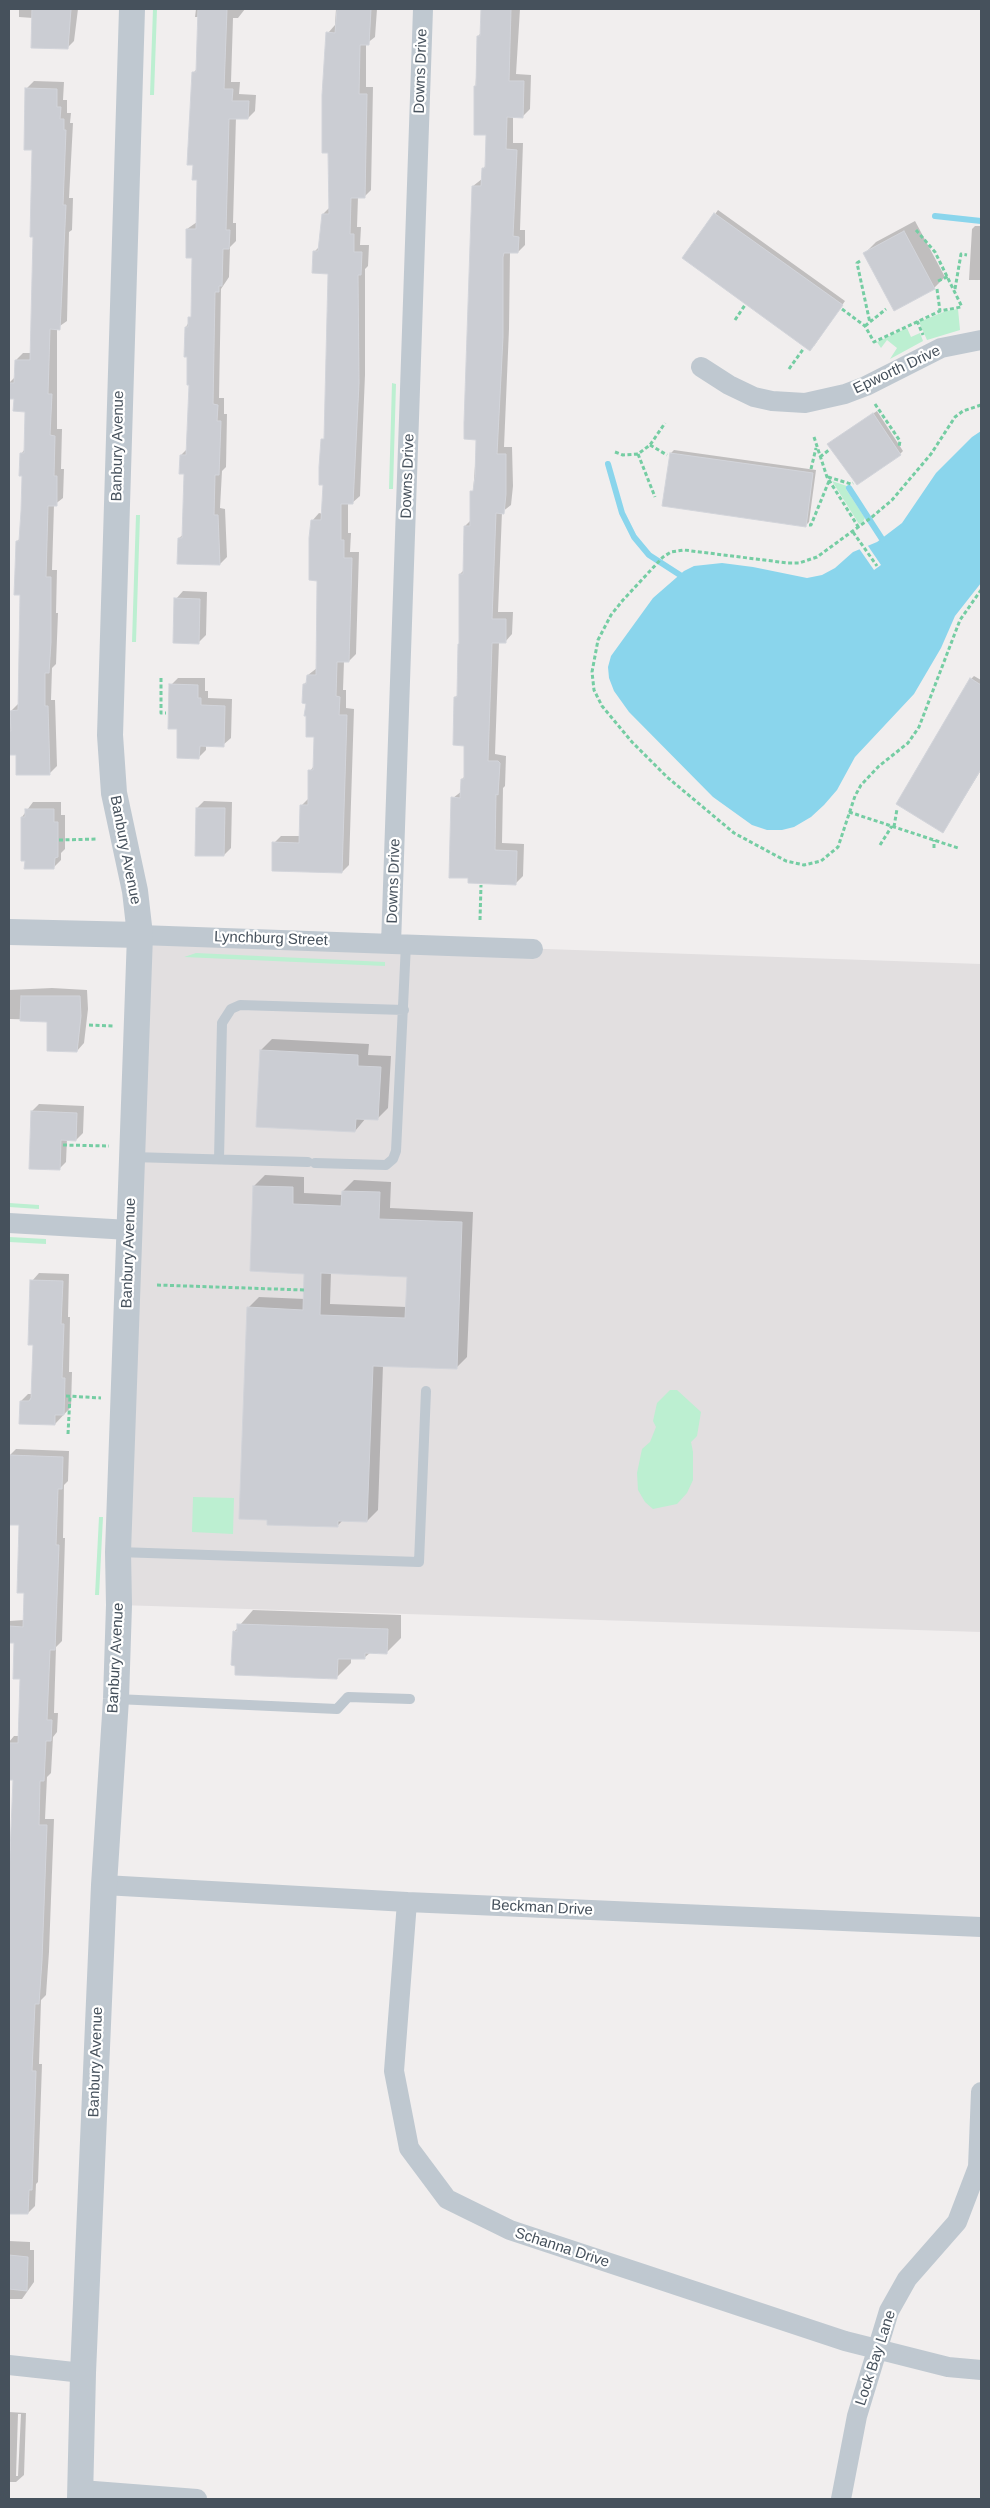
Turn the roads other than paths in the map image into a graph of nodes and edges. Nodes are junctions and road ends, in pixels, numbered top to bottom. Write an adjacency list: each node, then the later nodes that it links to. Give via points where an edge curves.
1 (132, 9): 6 (street, Banbury Avenue, via 110,735 115,800 135,891)
2 (423, 9): 7 (street, Downs Drive)
3 (981, 340): 4 (street, Epworth Drive, via 941,348 866,386 805,403 754,397)
4 (701, 367)
5 (9, 932): 6 (street, Lynchburg Street)
6 (140, 935): 7 (street, Lynchburg Street); 10 (street, Banbury Avenue)
7 (399, 944): 8 (street, Lynchburg Street); 9 (lane)
8 (533, 949)
9 (404, 1010): 11 (lane, via 396,1151 386,1165); 11 (lane, via 240,1005 231,1009 222,1023)
10 (122, 1152): 11 (lane); 13 (street, Banbury Avenue)
11 (219, 1159)
12 (9, 1223): 13 (street)
13 (129, 1230): 15 (street, Banbury Avenue)
14 (426, 1391): 15 (lane, via 419,1562)
15 (118, 1552): 16 (street, Banbury Avenue)
16 (116, 1699): 17 (lane, via 338,1709 348,1697); 18 (street, Banbury Avenue)
17 (410, 1699)
18 (104, 1885): 19 (street, Beckman Drive); 25 (street, Banbury Avenue)
19 (407, 1902): 20 (street, Beckman Drive); 22 (street, Schanna Drive, via 394,2071 409,2148 447,2199 510,2230)
20 (981, 1927)
21 (981, 2092): 22 (street, Lock Bay Lane, via 978,2167 957,2222 907,2279 889,2311)
22 (877, 2349): 24 (street, Schanna Drive, via 948,2367); 28 (street, Lock Bay Lane, via 857,2416)
23 (9, 2365): 25 (street)
24 (981, 2370)
25 (83, 2373): 26 (street, Banbury Avenue)
26 (80, 2494): 27 (street)
27 (197, 2499)
28 (841, 2499)

